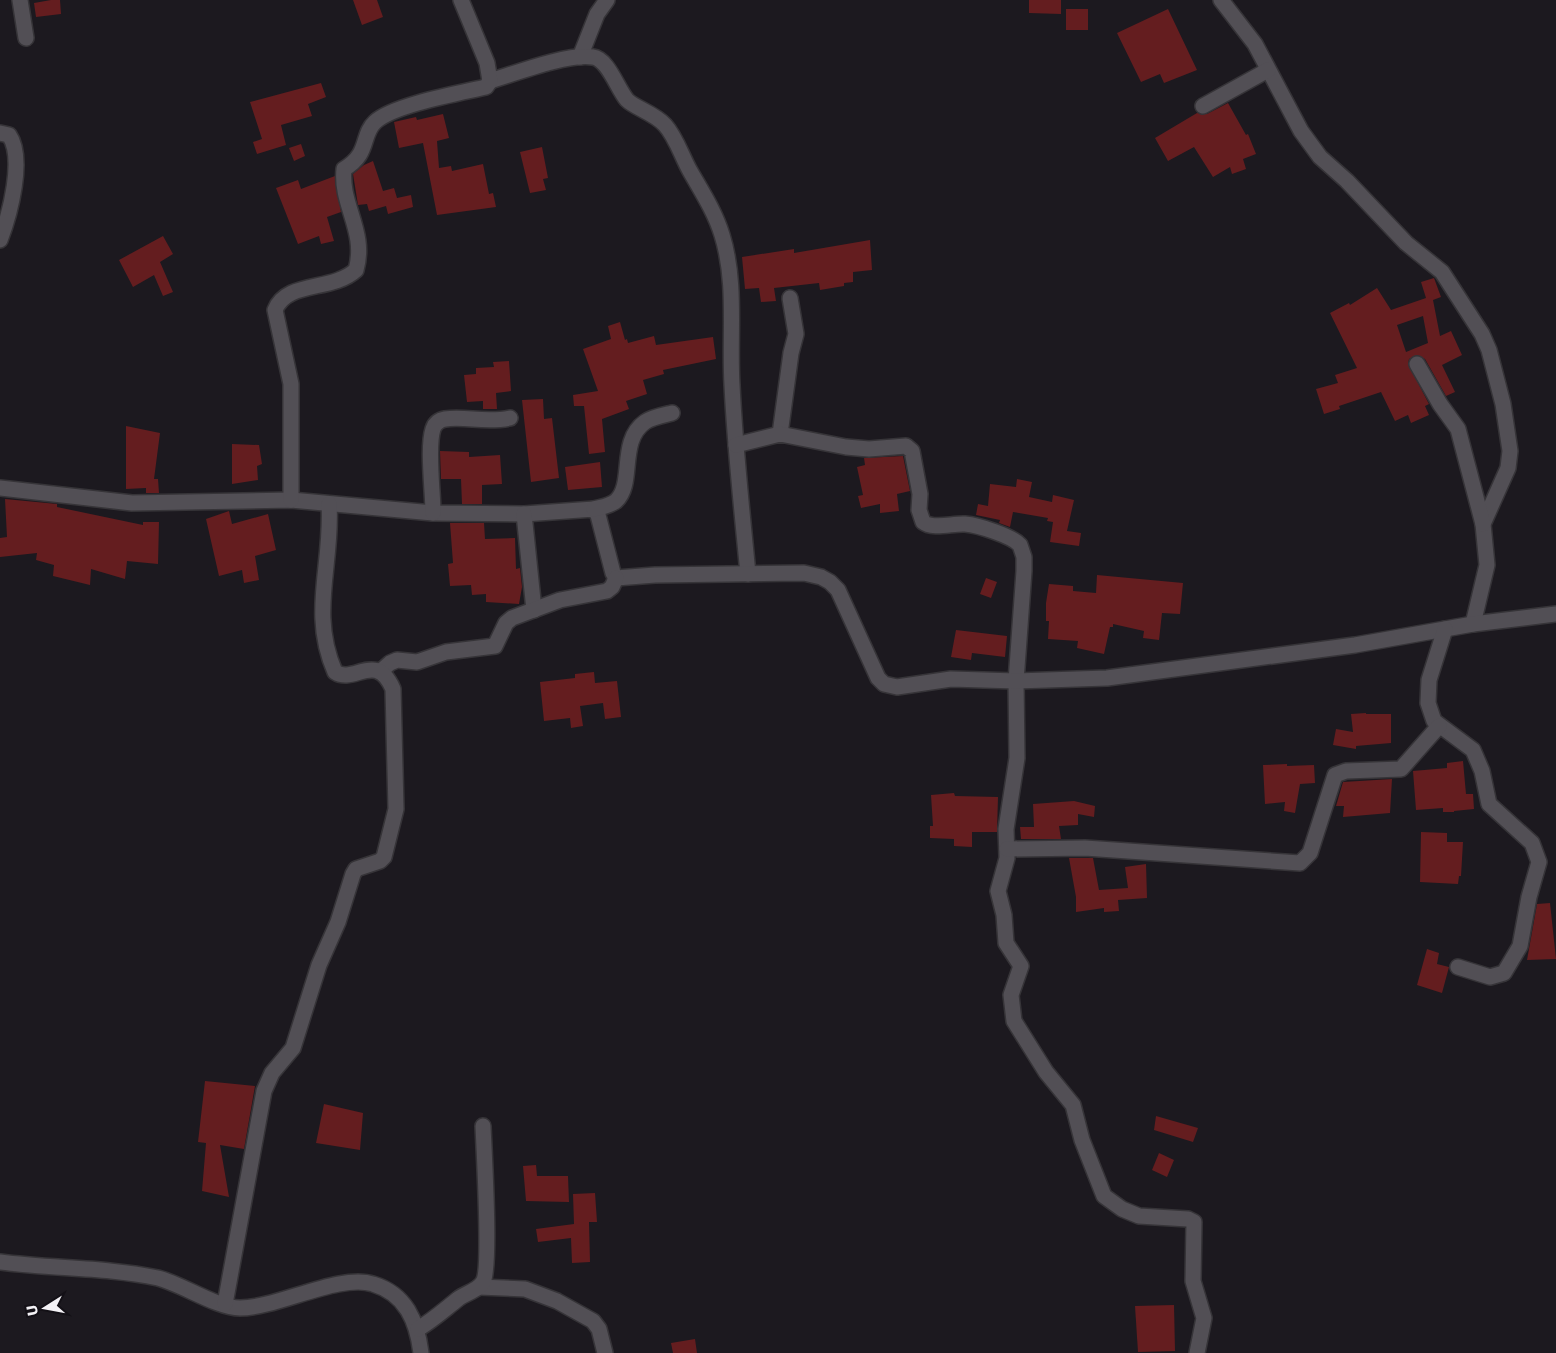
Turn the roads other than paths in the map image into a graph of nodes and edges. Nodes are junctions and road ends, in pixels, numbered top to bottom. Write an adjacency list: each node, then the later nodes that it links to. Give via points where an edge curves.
1 (20, 0): 5 (street)
2 (461, 0): 8 (street, via 487,63)
3 (607, 0): 6 (street, via 597,14)
4 (1221, 0): 7 (street, via 1255,44)
5 (26, 38)
6 (580, 57): 8 (street); 17 (street, via 600,60 628,101 666,125 712,209 731,274)
7 (1268, 70): 9 (street); 24 (street, via 1301,132 1320,157 1406,243 1442,272 1482,334 1503,404 1510,451 1508,468)
8 (490, 81): 19 (street, via 486,87 391,112 376,121 362,153 344,169 344,188 360,246 356,270 337,282 291,292 278,301 275,310 278,331 291,384)
9 (1202, 106)
10 (0, 133): 11 (street, via 9,135 16,146 11,213)
11 (0, 240)
12 (790, 298): 16 (street, via 796,334)
13 (1417, 364): 24 (street, via 1458,429)
14 (672, 413): 21 (street, via 646,421 639,428 628,450 626,482 622,492 616,500)
15 (510, 418): 22 (street, via 488,421 445,419 437,422 432,442)
16 (780, 434): 17 (street); 32 (street, via 846,447 909,447 916,468 923,522 932,525 966,524 1017,542 1024,564)
17 (736, 445): 25 (street)
18 (0, 488): 19 (street, via 132,503)
19 (291, 500): 20 (street)
20 (329, 504): 22 (street); 31 (street, via 331,530 321,621 328,652 338,674)
21 (594, 509): 23 (street); 26 (street)
22 (433, 513): 23 (street)
23 (524, 514): 27 (street)
24 (1483, 524): 29 (street, via 1487,565)
25 (748, 574): 26 (street); 32 (street, via 804,573 830,582 842,598 871,667 884,684 898,687 951,679)
26 (616, 578): 27 (street, via 607,592 560,600)
27 (534, 610): 31 (street, via 506,623 496,646 446,652 417,662 397,660)
28 (1556, 614): 29 (street)
29 (1473, 624): 30 (street)
30 (1445, 630): 32 (street, via 1346,647 1107,678); 33 (street, via 1429,680 1428,703)
31 (381, 672): 39 (street, via 388,677 394,699 396,801 392,829 380,861 356,869 353,874 293,1048 272,1073 264,1091)
32 (1016, 681): 34 (street, via 1017,758 1006,829)
33 (1439, 726): 34 (street, via 1401,769 1346,771 1335,776 1310,853 1300,863 1085,848); 35 (street, via 1473,750 1482,771 1489,804 1532,843 1539,862 1520,946 1504,973 1490,978)
34 (1007, 849): 43 (street, via 998,891 1006,943 1021,966 1011,995 1014,1021 1046,1072 1073,1105 1082,1140 1104,1196 1139,1216 1194,1222 1193,1281 1204,1318)
35 (1458, 967)
36 (483, 1126): 38 (street, via 486,1253 484,1281)
37 (0, 1262): 39 (street, via 160,1278)
38 (479, 1287): 40 (street); 42 (street, via 525,1289 563,1304 593,1321 600,1329)
39 (225, 1304): 40 (street, via 238,1308 263,1305 334,1286 371,1283 400,1298)
40 (418, 1329): 41 (street)
41 (421, 1353)
42 (605, 1353)
43 (1197, 1353)

